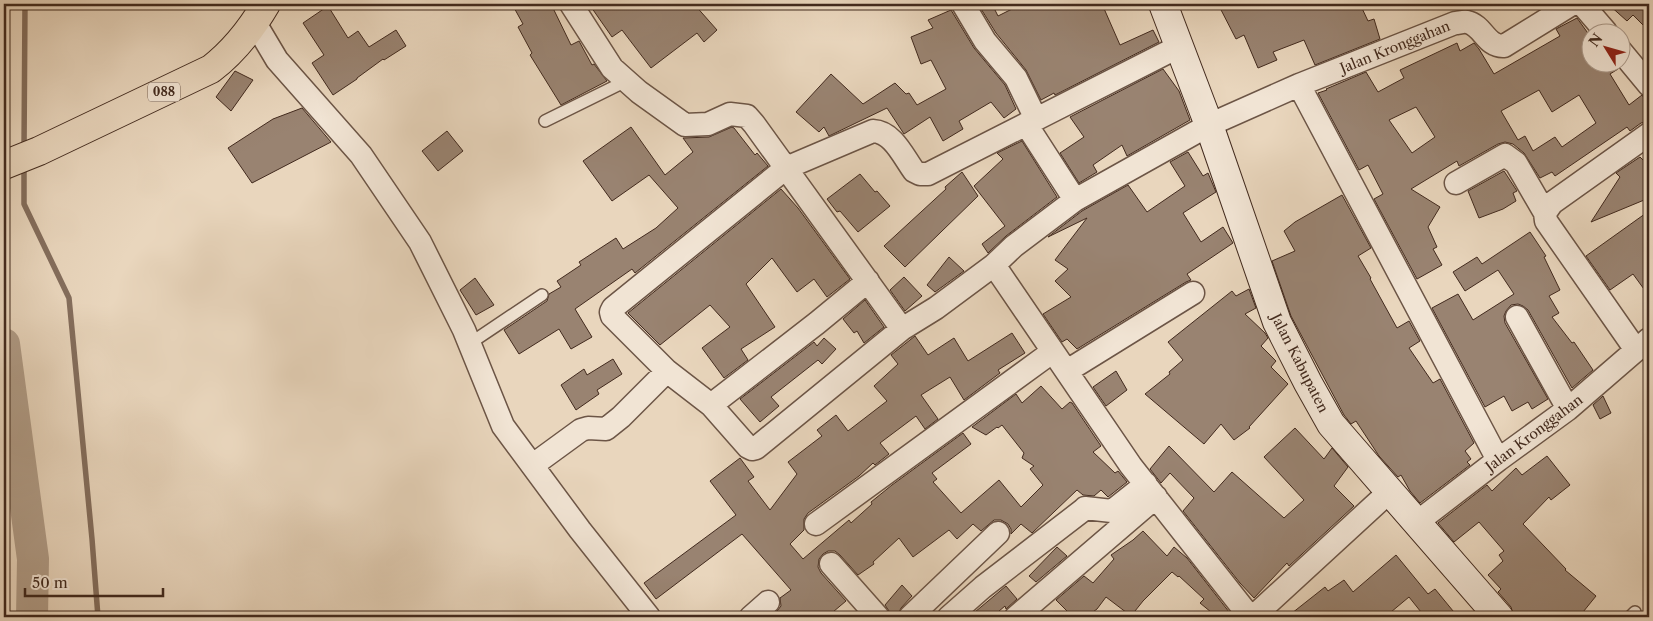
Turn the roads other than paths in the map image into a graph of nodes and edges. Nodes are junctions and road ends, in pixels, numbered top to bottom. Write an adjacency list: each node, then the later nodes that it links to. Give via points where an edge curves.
1 (571, 4): 10 (street, via 612,68)
2 (963, 4): 14 (street, via 985,41 1016,78)
3 (1572, 4): 11 (street, Jalan Kronggahan, via 1504,46 1493,44 1468,22 1455,23)
4 (1582, 4): 7 (street)
5 (1169, 6): 8 (main road, Jalan Kabupaten)
6 (260, 13): 17 (main road, 088, via 223,60 211,69 39,151); 28 (street, via 277,60 362,155 420,242)
7 (1597, 22)
8 (1180, 46): 14 (street); 15 (main road, Jalan Kabupaten)
9 (1630, 62): 12 (street)
10 (626, 81): 13 (lane); 18 (street, via 685,125 708,124 730,114 747,116)
11 (1299, 85): 15 (street, Jalan Kronggahan); 35 (street)
12 (1649, 85)
13 (545, 121)
14 (1031, 121): 18 (street, via 928,174 914,172 890,137 879,131); 20 (street)
15 (1209, 125): 20 (street, Jalan Kronggahan); 38 (main road, Jalan Kabupaten, via 1282,331 1331,424)
16 (1649, 134): 21 (street, via 1552,203)
17 (4, 164)
18 (786, 168): 23 (street); 31 (street, Jalan Kronggahan, via 613,308 612,316)
19 (1456, 183): 21 (street, via 1505,155 1509,156)
20 (1075, 200): 22 (street, Jalan Kronggahan)
21 (1545, 213): 29 (street, via 1546,221)
22 (994, 264): 27 (street, Jalan Kronggahan); 30 (street)
23 (868, 281): 27 (street); 33 (street)
24 (1193, 293): 32 (street)
25 (542, 295): 28 (lane)
26 (1517, 317): 34 (street)
27 (902, 330): 33 (street, Jalan Kronggahan, via 756,448 748,447)
28 (469, 344): 36 (street, via 503,426)
29 (1643, 344): 34 (street, Jalan Kronggahan)
30 (1052, 352): 32 (street); 40 (street)
31 (667, 371): 33 (street, Jalan Kronggahan); 36 (street, via 606,429 581,430)
32 (1068, 371): 37 (street)
33 (711, 405)
34 (1568, 409): 35 (street, Jalan Kronggahan)
35 (1498, 460): 39 (street, Jalan Kronggahan)
36 (533, 465): 46 (street)
37 (1151, 491): 44 (street, via 1112,511 1086,508); 51 (street); 52 (street)
38 (1389, 492): 39 (main road, Jalan Kabupaten); 52 (street)
39 (1416, 523): 53 (main road, Jalan Kabupaten)
40 (816, 524)
41 (998, 533): 43 (street)
42 (831, 564): 48 (street)
43 (965, 564): 44 (street); 49 (street)
44 (983, 587): 50 (street)
45 (768, 602): 47 (street)
46 (649, 617)
47 (751, 617)
48 (878, 617)
49 (910, 617)
50 (949, 617)
51 (1016, 617)
52 (1252, 617)
53 (1499, 617)

